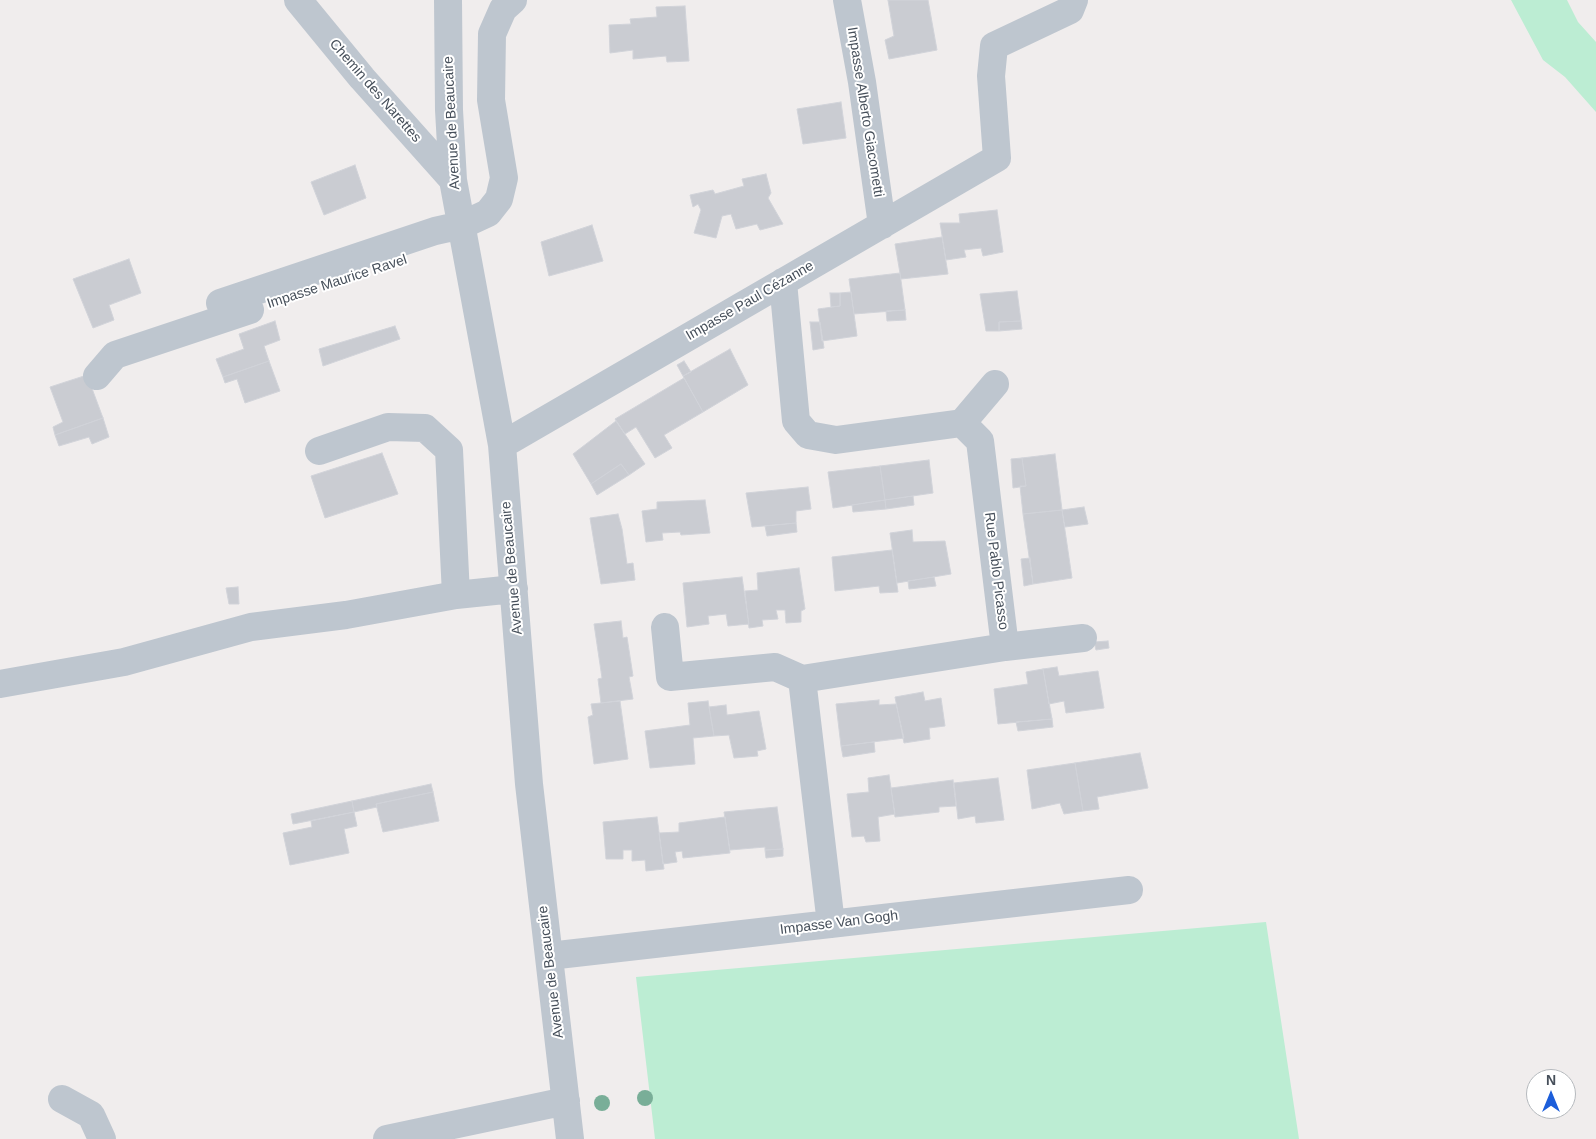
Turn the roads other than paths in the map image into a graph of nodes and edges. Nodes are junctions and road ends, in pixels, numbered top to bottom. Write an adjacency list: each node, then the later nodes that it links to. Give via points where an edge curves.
1 (298, 0): 6 (street, Chemin des Narettes)
2 (448, 0): 6 (street, Avenue de Beaucaire, via 448,110)
3 (513, 0): 8 (street, Impasse Maurice Ravel, via 503,9 492,34 491,100 504,178 500,200)
4 (847, 0): 7 (street, Impasse Alberto Giacometti)
5 (1074, 0): 7 (street, Impasse Paul Cézanne, via 1070,10 994,46 991,76 997,158)
6 (453, 180): 8 (street, Avenue de Beaucaire)
7 (882, 224): 9 (street, Impasse Paul Cézanne)
8 (464, 233): 10 (street, Impasse Maurice Ravel, via 214,314 114,355); 13 (street, Avenue de Beaucaire)
9 (784, 282): 12 (street, via 796,421 808,435 836,440); 13 (street, Impasse Paul Cézanne)
10 (97, 376)
11 (995, 384): 12 (street)
12 (962, 423): 19 (street, Rue Pablo Picasso, via 980,442)
13 (502, 445): 15 (street, Avenue de Beaucaire)
14 (319, 451): 16 (street, via 388,427 425,428 449,450)
15 (514, 589): 16 (street); 24 (street, Avenue de Beaucaire, via 529,784)
16 (456, 595): 21 (street, via 346,615 252,627 124,662)
17 (665, 627): 20 (street, via 670,677 775,667)
18 (1083, 638): 19 (street)
19 (1006, 647): 20 (street, Rue Pablo Picasso)
20 (802, 679): 23 (street)
21 (0, 684)
22 (1128, 890): 23 (street, Impasse Van Gogh)
23 (831, 924): 24 (street, Impasse Van Gogh)
24 (550, 956): 26 (street, Avenue de Beaucaire)
25 (62, 1099): 27 (street, via 91,1115)
26 (566, 1101): 28 (street); 29 (street, Avenue de Beaucaire)
27 (102, 1139)
28 (387, 1139)
29 (570, 1139)

